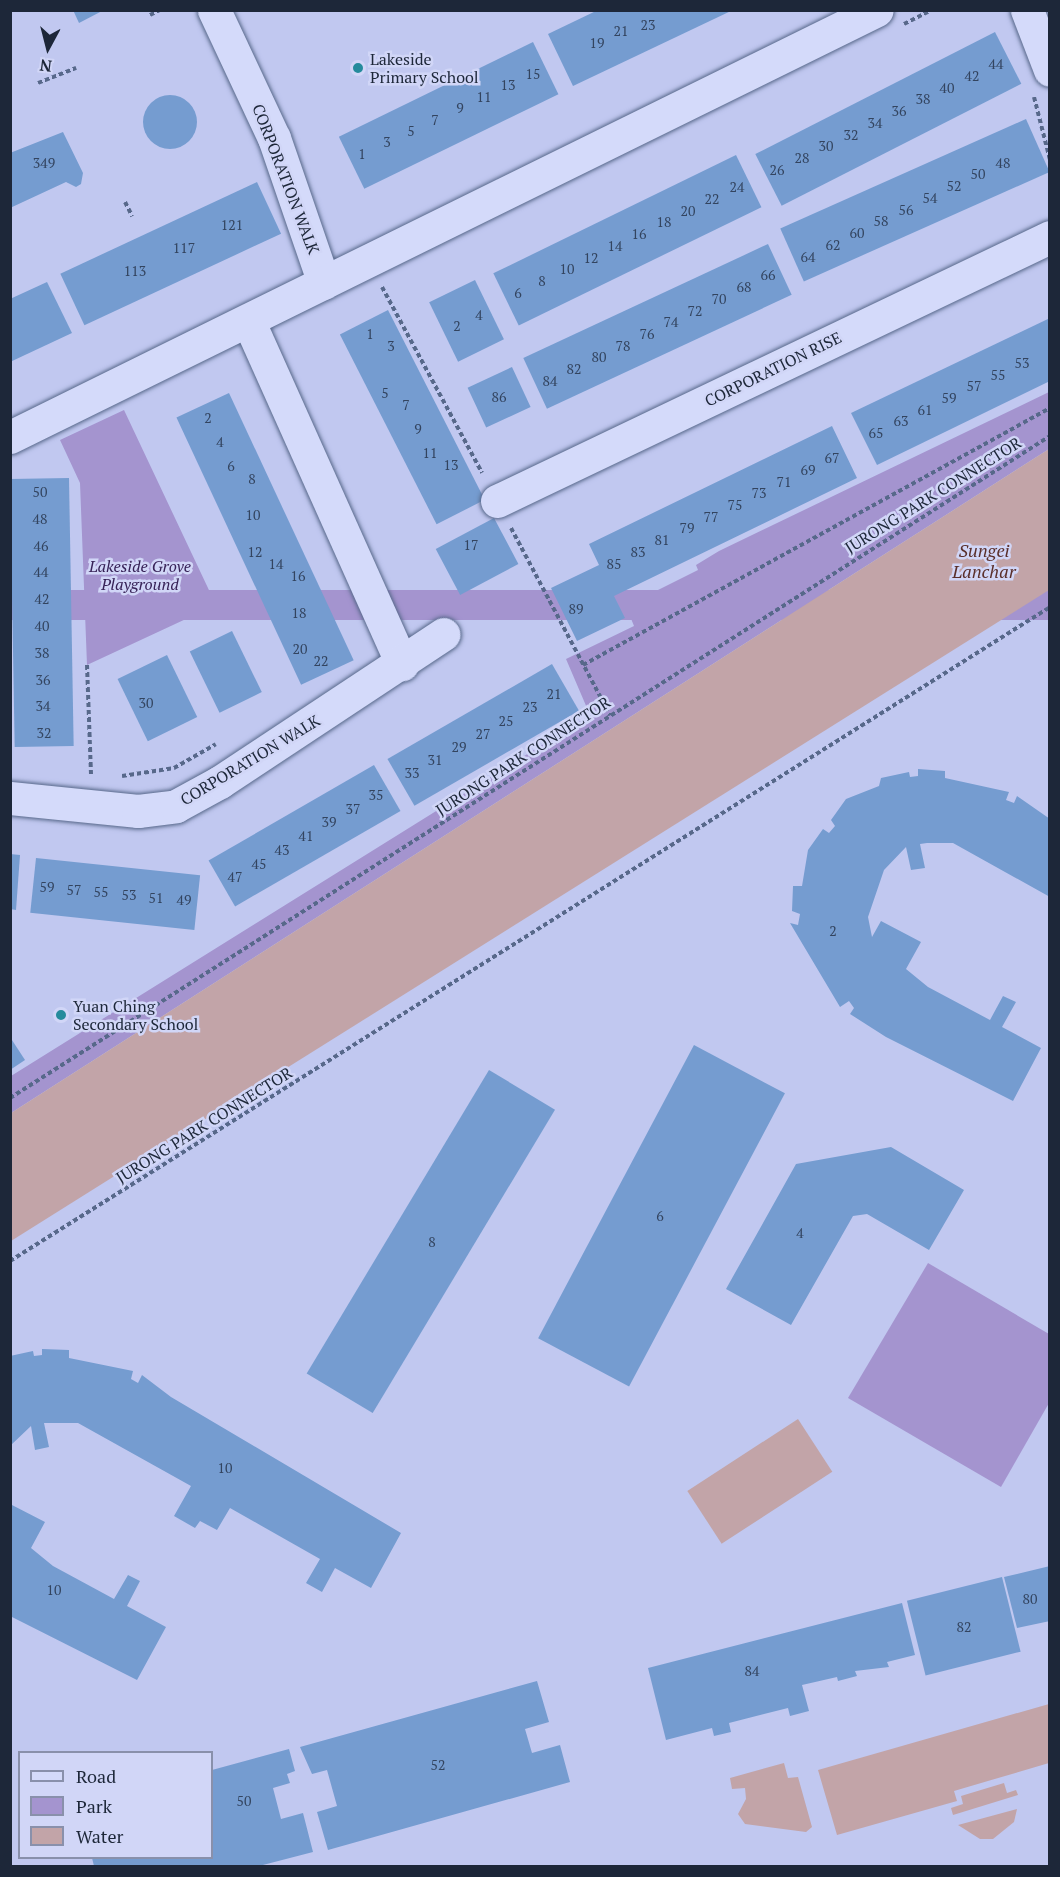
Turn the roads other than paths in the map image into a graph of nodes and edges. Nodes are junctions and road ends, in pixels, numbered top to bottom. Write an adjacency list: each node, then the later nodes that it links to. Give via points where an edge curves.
1 (214, 10): 6 (street, CORPORATION WALK, via 274,138)
2 (877, 10): 6 (street)
3 (1027, 10): 4 (street)
4 (1050, 70)
5 (1050, 237): 9 (street, CORPORATION RISE)
6 (324, 283): 7 (street)
7 (249, 322): 8 (street); 11 (street)
8 (10, 437)
9 (496, 501)
10 (444, 634): 11 (street, CORPORATION WALK)
11 (402, 664): 12 (street, CORPORATION WALK, via 220,782 176,806 138,811)
12 (10, 798)

